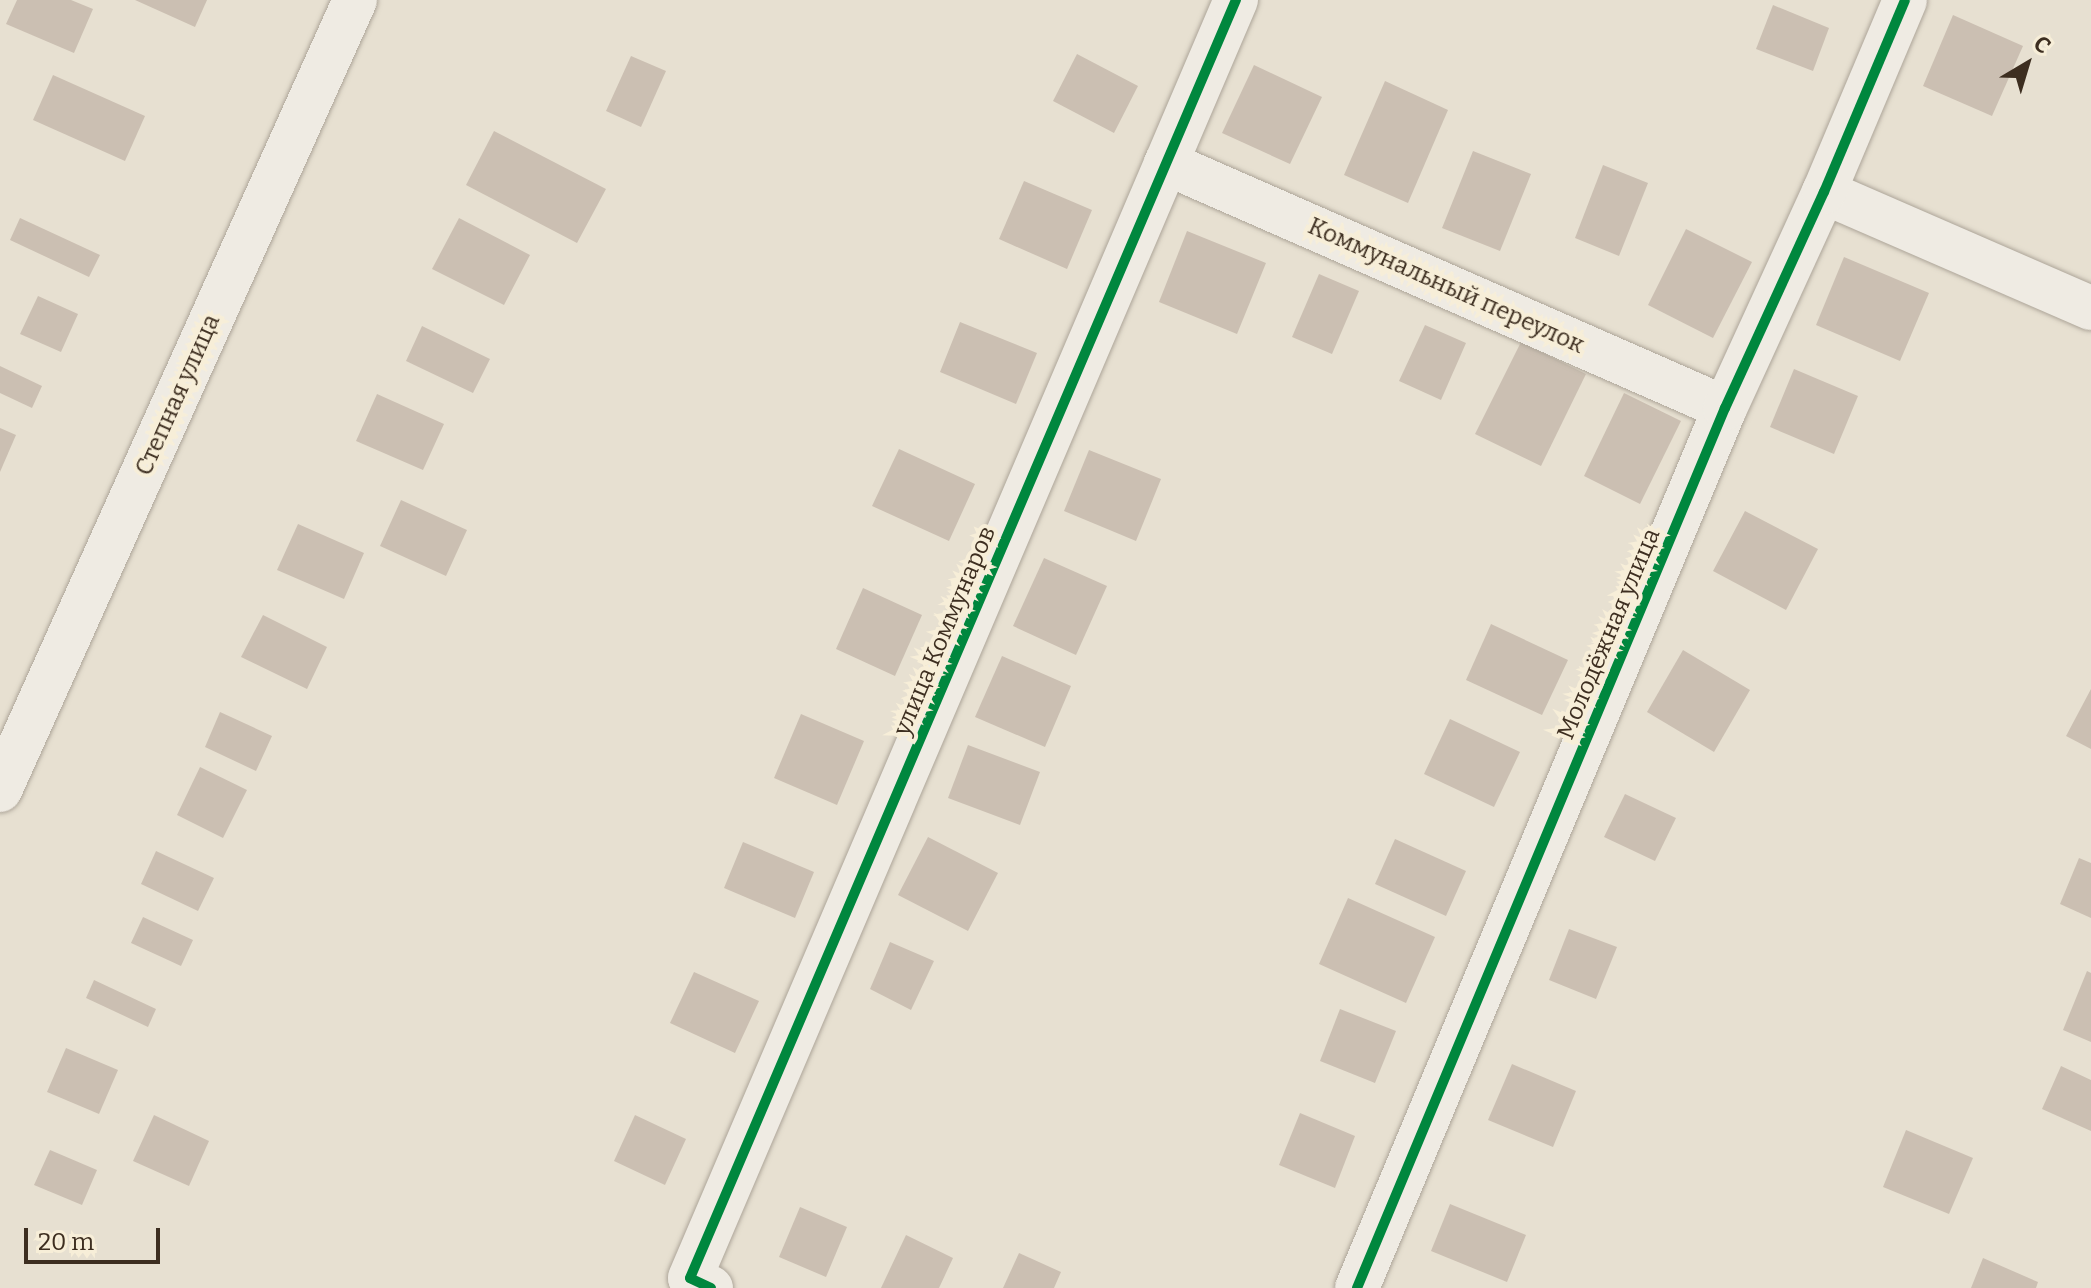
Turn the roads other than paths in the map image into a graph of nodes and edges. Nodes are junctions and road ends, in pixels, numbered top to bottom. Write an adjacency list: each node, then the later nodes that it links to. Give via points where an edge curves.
1 (355, 0): 8 (street, Степная улица)
2 (1236, 0): 4 (street, улица Коммунаров)
3 (1905, 0): 5 (street, Молодёжная улица)
4 (1166, 163): 7 (street, Коммунальный переулок); 9 (street, улица Коммунаров)
5 (1824, 192): 6 (street); 7 (street, Молодёжная улица)
6 (2091, 308)
7 (1725, 408): 10 (street, Молодёжная улица)
8 (0, 790)
9 (700, 1283)
10 (1357, 1288)

